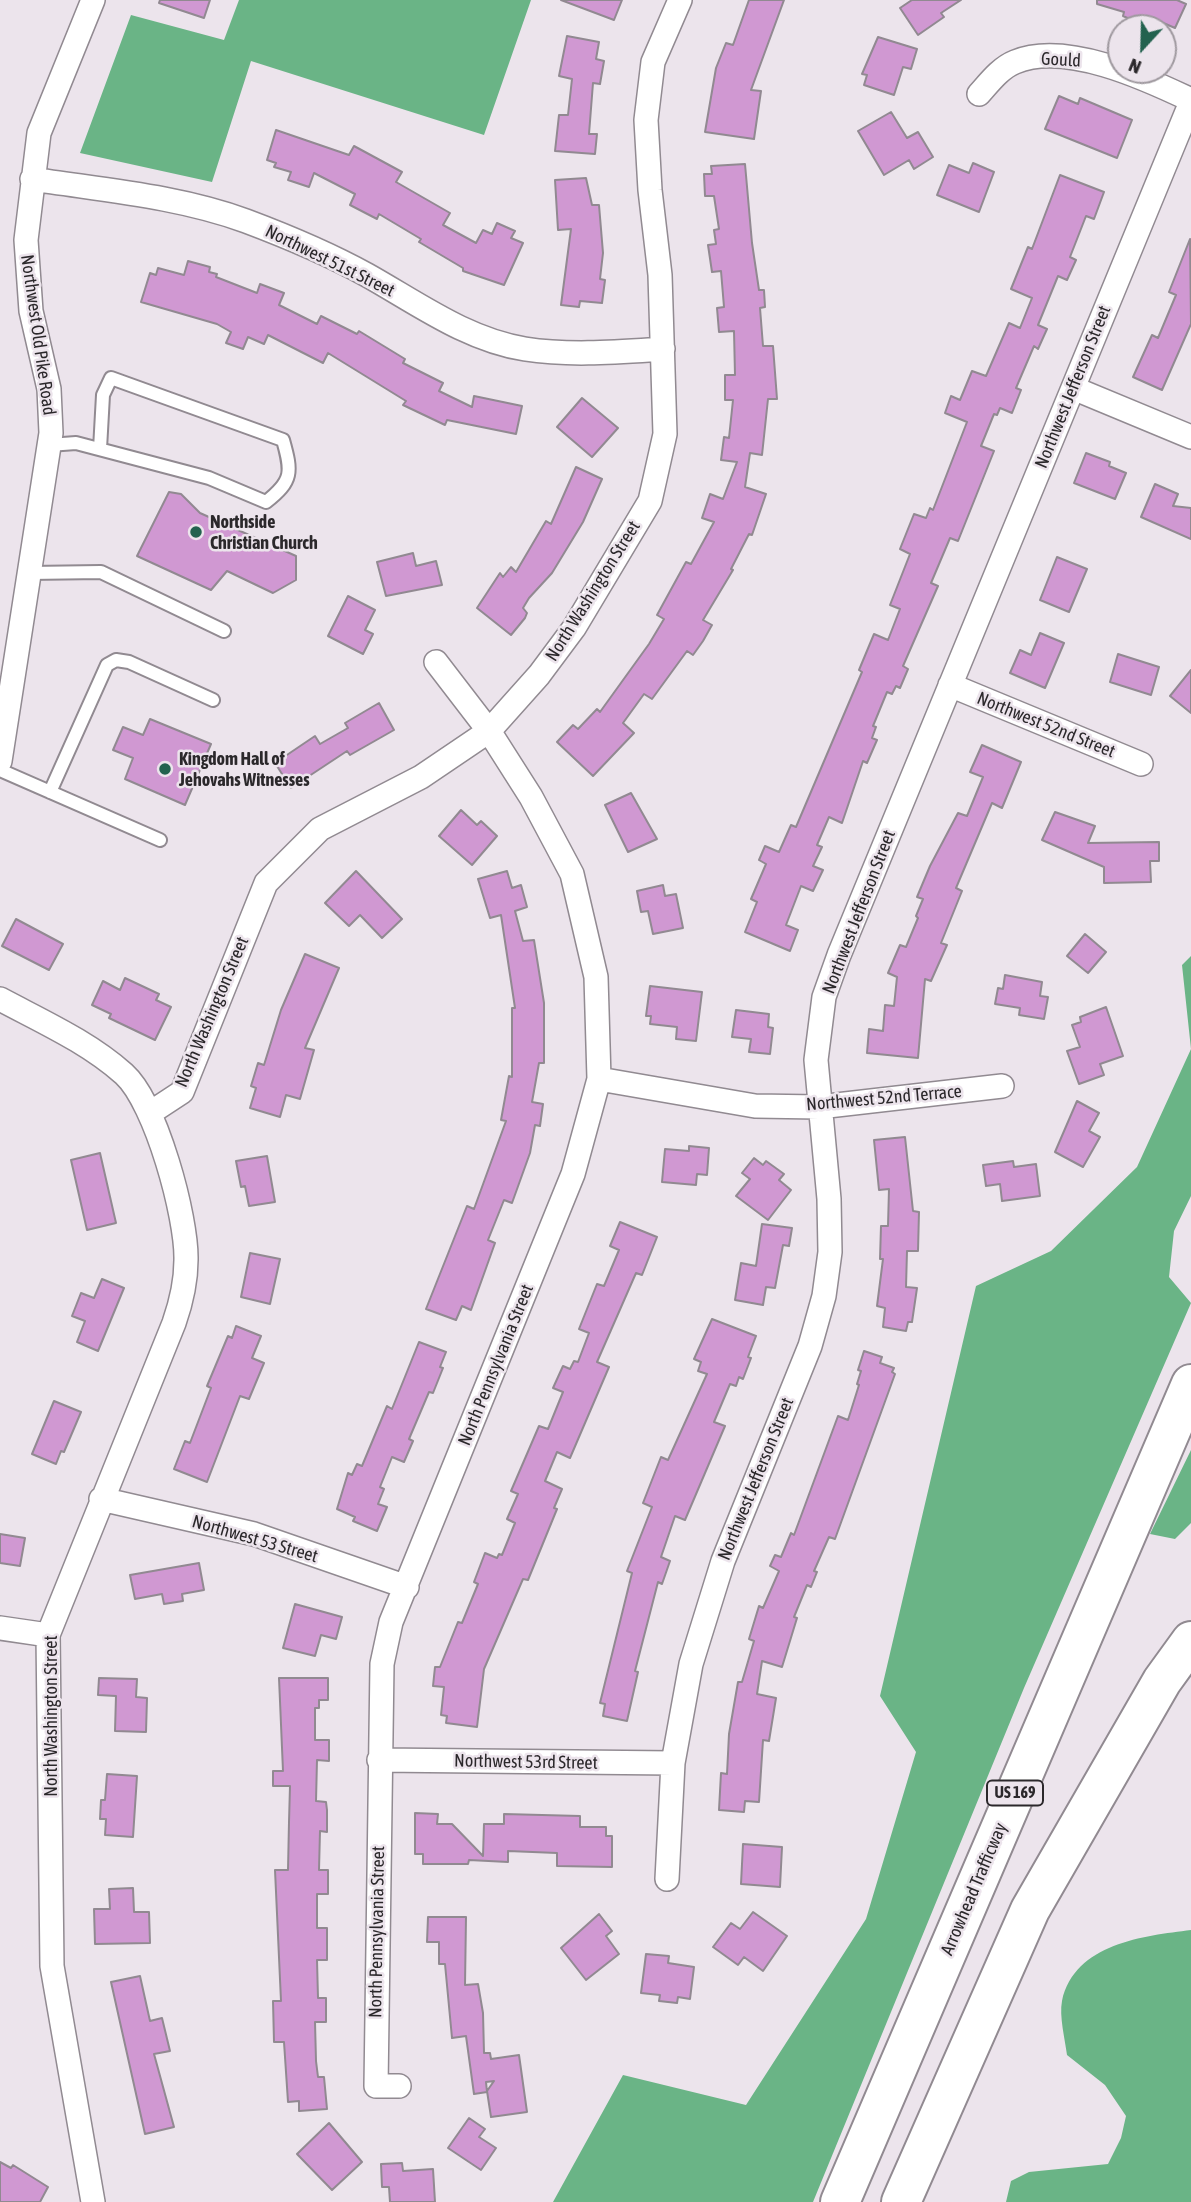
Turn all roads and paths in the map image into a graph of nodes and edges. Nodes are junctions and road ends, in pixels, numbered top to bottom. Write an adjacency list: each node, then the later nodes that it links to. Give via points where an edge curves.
1 (93, 0): 5 (street, Northwest Old Pike Road, via 39,133)
2 (680, 0): 6 (street, North Washington Street, via 653,62 646,120)
3 (979, 94): 4 (street, Gould, via 1014,62 1055,56 1098,64)
4 (1191, 101): 7 (street, Northwest Jefferson Street)
5 (32, 179): 6 (street, Northwest 51st Street, via 154,198 243,220 365,274 484,338 524,349 578,353); 9 (street, Northwest Old Pike Road, via 26,240 32,311 49,389)
6 (663, 349): 16 (street, North Washington Street, via 665,434 650,501 575,628)
7 (1073, 388): 8 (street); 14 (street, Northwest Jefferson Street)
8 (1191, 437)
9 (49, 446): 10 (lane, via 76,443); 11 (street, Northwest Old Pike Road)
10 (100, 449): 10 (lane, via 209,478 266,502 283,488 291,467 283,440 111,378 103,395)
11 (29, 573): 12 (lane, via 101,572); 17 (street, Northwest Old Pike Road)
12 (224, 631)
13 (436, 662): 16 (street, North Pennsylvania Street)
14 (950, 685): 18 (street, Northwest 52nd Street); 25 (street, Northwest Jefferson Street, via 824,997 816,1060)
15 (213, 700): 20 (lane, via 129,662 116,660 107,665)
16 (489, 731): 23 (street, North Pennsylvania Street, via 572,874 596,977); 26 (street, North Washington Street, via 421,777 320,829 265,883 182,1092)
17 (0, 761)
18 (1141, 764)
19 (0, 770): 20 (lane)
20 (50, 792): 21 (lane)
21 (160, 840)
22 (0, 999): 26 (street, via 95,1052 126,1076)
23 (599, 1079): 25 (street, Northwest 52nd Terrace, via 755,1106); 29 (street, North Pennsylvania Street, via 573,1174)
24 (1002, 1087): 25 (street, Northwest 52nd Terrace)
25 (819, 1107): 34 (street, Northwest Jefferson Street, via 829,1199 830,1252 824,1296 810,1346 705,1612)
26 (150, 1113): 28 (street, North Washington Street, via 185,1233 184,1285 174,1323)
27 (1191, 1384): 38 (highway, Arrowhead Trafficway / US 169)
28 (101, 1499): 29 (street, Northwest 53 Street, via 254,1534); 31 (street, North Washington Street)
29 (407, 1587): 33 (street, North Pennsylvania Street, via 391,1622 382,1664)
30 (0, 1628): 31 (street)
31 (48, 1635): 37 (street, North Washington Street, via 52,1966)
32 (1191, 1641): 39 (highway, via 1162,1681 1030,1910)
33 (379, 1760): 34 (street, Northwest 53rd Street); 36 (street, North Pennsylvania Street, via 376,2086)
34 (673, 1763): 35 (street, Northwest Jefferson Street)
35 (667, 1880)
36 (399, 2086)
37 (93, 2202)
38 (839, 2202)
39 (901, 2202)

